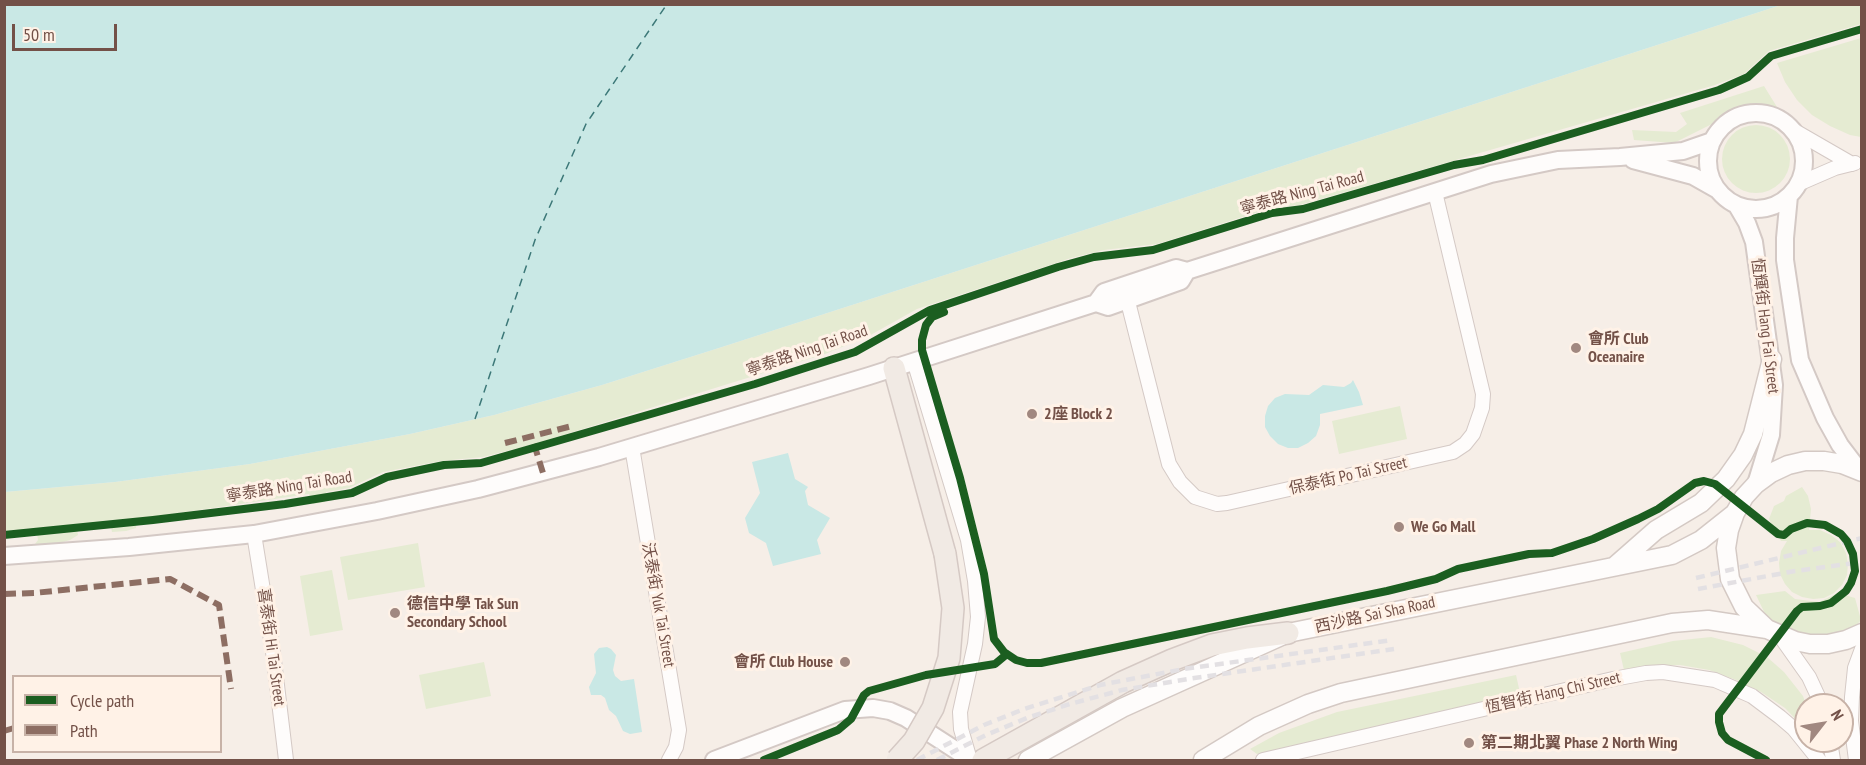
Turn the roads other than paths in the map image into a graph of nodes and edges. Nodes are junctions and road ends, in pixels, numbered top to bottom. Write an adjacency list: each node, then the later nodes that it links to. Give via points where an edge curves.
1 (1793, 130): 2 (street, via 1770,114 1742,114 1721,126); 4 (street); 6 (street, via 1804,156 1803,171)
2 (1709, 142): 3 (street, via 1683,151); 5 (street, via 1709,175)
3 (1620, 157): 5 (street, via 1693,176); 7 (street, via 1535,164)
4 (1857, 163): 6 (street, via 1835,168)
5 (1716, 189): 8 (street)
6 (1794, 190): 8 (street, via 1778,204 1764,209); 14 (street, 恆輝街 Hang Fai Street, via 1786,217 1785,260 1800,360 1825,418)
7 (1435, 192): 9 (street, via 1187,271 1176,268); 9 (street, 保泰街 Po Tai Street, via 1483,394 1473,434 1452,452 1227,503 1195,497 1179,482 1169,464)
8 (1737, 206): 10 (street, 恆輝街 Hang Fai Street, via 1754,242)
9 (1126, 293): 11 (street, via 1104,292 1096,303)
10 (1772, 359): 15 (street, 恆輝街 Hang Fai Street, via 1771,435); 19 (main road, via 1753,434 1726,479 1701,503 1656,530)
11 (914, 361): 12 (street); 30 (street, via 968,540 975,581 976,638 960,712)
12 (894, 368): 13 (street); 29 (main road, bridge, via 945,554 953,608 949,658 933,708 914,741)
13 (632, 447): 17 (street, via 434,499); 27 (street, 沃泰街 Yuk Tai Street, via 680,730)
14 (1860, 471): 15 (main road, via 1842,464 1805,461 1779,469)
15 (1756, 484): 16 (main road)
16 (1735, 513): 19 (main road, 西沙路 Sai Sha Road, via 1701,540 1672,555); 20 (main road, via 1726,548 1730,579 1744,607)
17 (254, 534): 18 (street); 26 (street, 喜泰街 Hi Tai Street)
18 (4, 556)
19 (1614, 567): 21 (main road, 西沙路 Sai Sha Road)
20 (1773, 632): 22 (main road, via 1810,644 1828,644); 25 (street, via 1809,676); 33 (main road, via 1708,620 1672,623 1341,693 1259,726)
21 (1288, 633): 23 (main road)
22 (1862, 633)
23 (1248, 644): 31 (main road, via 1212,645 1123,682); 32 (main road)
24 (1862, 649): 36 (street, via 1852,697)
25 (1817, 693)
26 (286, 760)
27 (669, 760)
28 (714, 760): 30 (street, via 857,708 906,718)
29 (897, 760)
30 (970, 760)
31 (983, 760)
32 (1028, 760)
33 (1203, 760)
34 (1263, 760): 35 (street, 恆智街 Hang Chi Street, via 1613,679 1664,672 1715,680 1752,696 1794,729)
35 (1819, 760)
36 (1856, 760)

